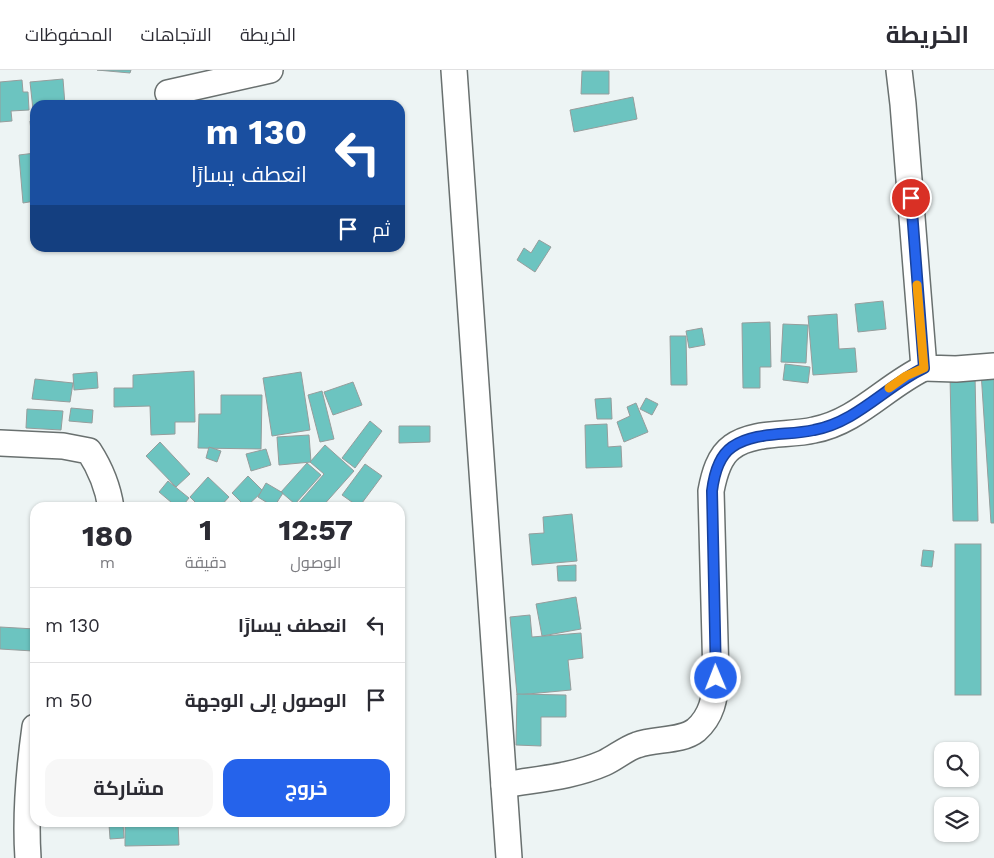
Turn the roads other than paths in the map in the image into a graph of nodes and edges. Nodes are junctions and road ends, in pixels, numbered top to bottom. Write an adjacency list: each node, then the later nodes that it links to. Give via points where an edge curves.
1 (270, 70): 4 (street)
2 (454, 70): 10 (street)
3 (899, 70): 6 (street)
4 (168, 93)
5 (994, 366): 6 (street)
6 (924, 368): 10 (street, via 906,376 862,409 838,422 816,430 744,440 730,448 720,462 712,491 715,694 711,710 695,731 636,745 604,763 572,774)
7 (0, 443): 8 (street, via 63,446 89,451)
8 (110, 502)
9 (30, 769): 11 (street, via 26,832)
10 (504, 785): 12 (street)
11 (28, 858)
12 (509, 858)

